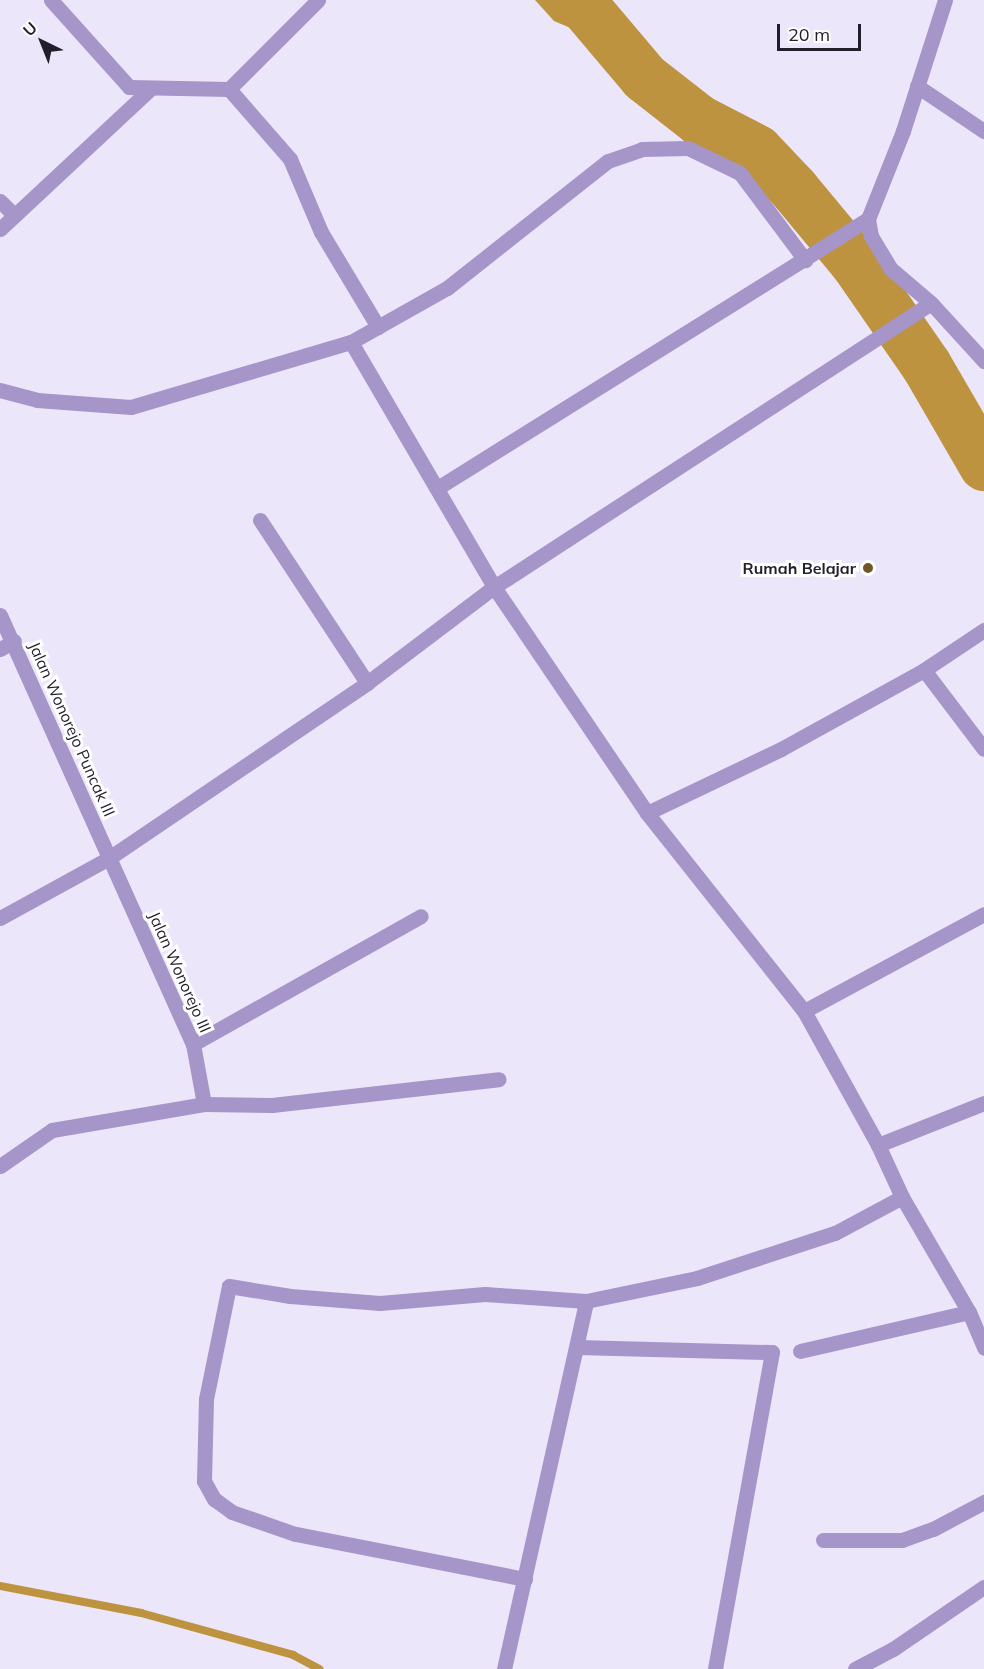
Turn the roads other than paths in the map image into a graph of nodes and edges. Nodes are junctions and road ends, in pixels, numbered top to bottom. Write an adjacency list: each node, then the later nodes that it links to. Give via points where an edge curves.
1 (51, 0): 6 (street, via 121,81 129,87)
2 (318, 0): 5 (street)
3 (945, 0): 4 (street)
4 (917, 86): 7 (street); 10 (street)
5 (229, 89): 6 (street, via 180,85); 14 (street, via 290,159 321,232)
6 (149, 90): 9 (street)
7 (984, 131)
8 (0, 201): 9 (street)
9 (14, 215): 11 (street)
10 (863, 221): 12 (street); 13 (street, via 881,255)
11 (0, 229)
12 (809, 257): 14 (street, via 741,173 688,148 642,149 608,161 447,288); 18 (street)
13 (928, 305): 16 (street); 20 (street)
14 (378, 327): 15 (street)
15 (351, 342): 17 (street, via 131,407 37,400); 18 (street)
16 (984, 361)
17 (0, 390)
18 (439, 487): 20 (street)
19 (260, 520): 25 (street)
20 (494, 587): 25 (street); 27 (street)
21 (0, 615): 23 (street, Jalan Wonorejo Puncak III)
22 (984, 630): 24 (street)
23 (7, 645): 28 (street, Jalan Wonorejo Puncak III)
24 (924, 670): 26 (street); 27 (street, via 781,749)
25 (367, 683): 28 (street)
26 (984, 749)
27 (647, 813): 32 (street)
28 (110, 858): 31 (street); 33 (street, Jalan Wonorejo III)
29 (984, 914): 32 (street)
30 (421, 916): 33 (street)
31 (0, 918)
32 (804, 1011): 37 (street)
33 (193, 1044): 36 (street, Jalan Wonorejo III)
34 (499, 1079): 36 (street, via 272,1105)
35 (984, 1102): 37 (street)
36 (204, 1104): 38 (street, via 52,1130)
37 (878, 1145): 39 (street)
38 (0, 1166)
39 (902, 1197): 40 (street, via 835,1233 697,1278); 41 (street)
40 (586, 1301): 43 (street); 47 (street, via 485,1294 380,1303 290,1296 229,1286 206,1399 204,1481 214,1499 232,1512 295,1534)
41 (969, 1312): 42 (street); 44 (street)
42 (982, 1339)
43 (577, 1347): 47 (street); 50 (street, via 772,1352)
44 (800, 1351)
45 (984, 1502): 46 (street, via 933,1529 902,1540)
46 (823, 1540)
47 (525, 1579): 49 (street)
48 (984, 1587): 51 (street, via 893,1649)
49 (504, 1669)
50 (715, 1669)
51 (855, 1669)

